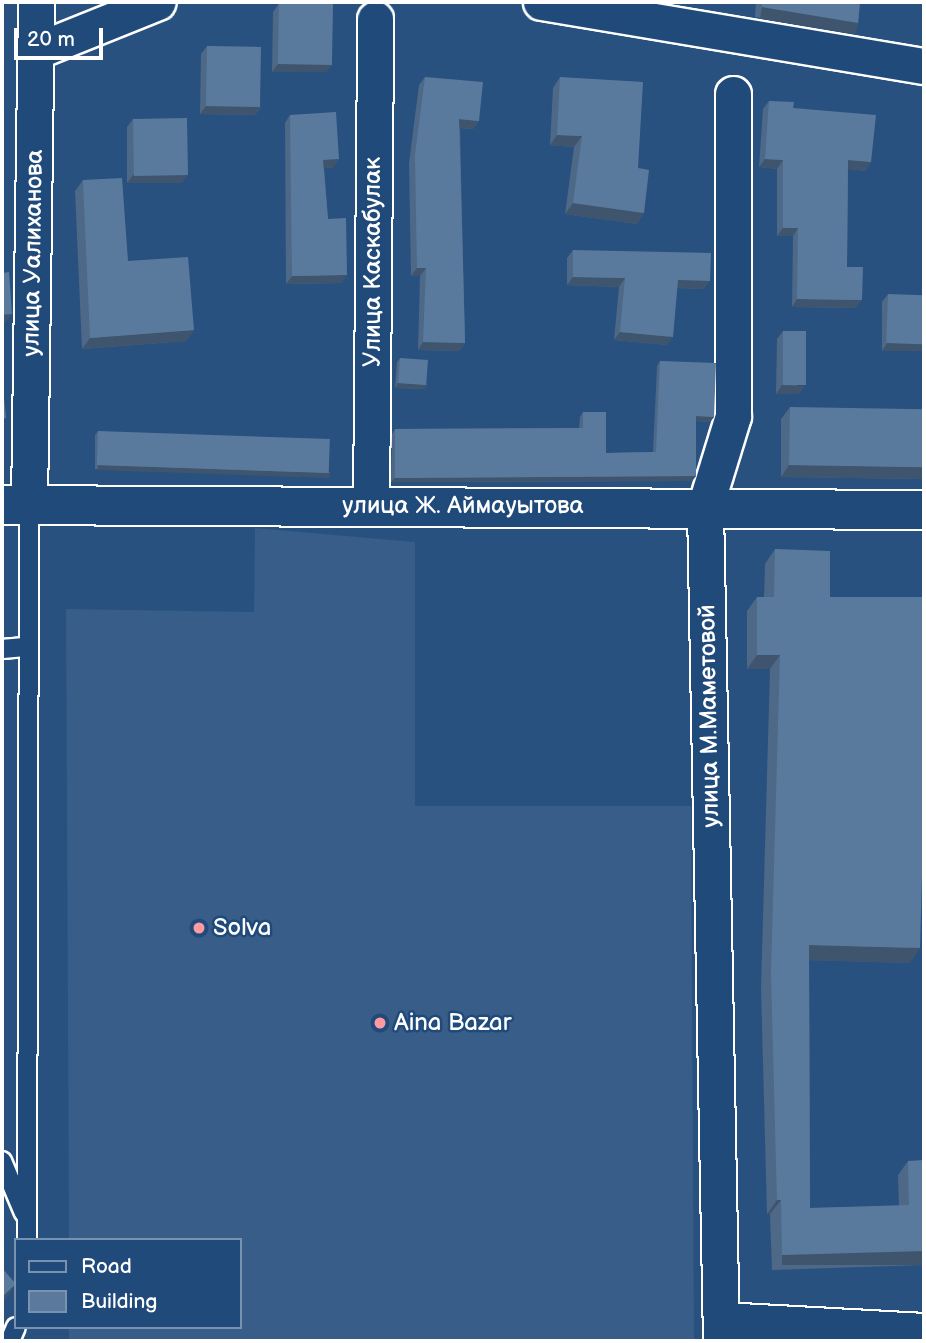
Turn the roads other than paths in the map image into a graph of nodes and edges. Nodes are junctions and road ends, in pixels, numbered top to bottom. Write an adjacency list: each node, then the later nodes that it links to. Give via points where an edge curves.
1 (36, 2): 6 (street, улица Уалиханова)
2 (158, 2): 6 (street)
3 (541, 2): 4 (street)
4 (729, 17): 7 (street)
5 (375, 19): 10 (street, Улица Каскабулак)
6 (36, 51): 9 (street, улица Уалиханова)
7 (924, 66)
8 (733, 94): 11 (street, улица М.Маметовой, via 733,416)
9 (15, 505): 10 (street, улица Ж. Аймауытова); 13 (lane)
10 (371, 506): 11 (street, улица Ж. Аймауытова)
11 (705, 507): 12 (street, улица Ж. Аймауытова); 18 (street, улица М.Маметовой)
12 (924, 510)
13 (27, 648): 14 (lane); 16 (lane)
14 (2, 649)
15 (2, 1161): 16 (lane)
16 (27, 1221): 17 (lane)
17 (27, 1238)
18 (721, 1330): 19 (street)
19 (924, 1331)

